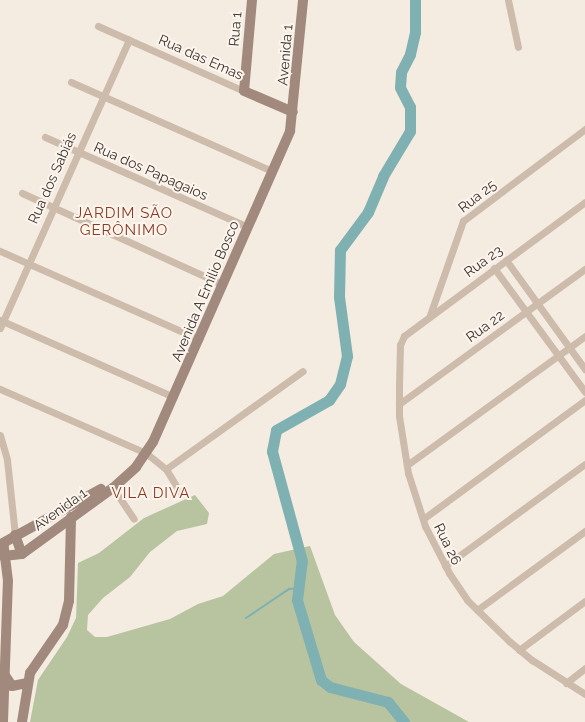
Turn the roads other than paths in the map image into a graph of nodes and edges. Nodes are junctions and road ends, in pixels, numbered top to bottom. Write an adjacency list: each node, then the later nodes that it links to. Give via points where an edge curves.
1 (252, 0): 8 (main road, Rua 1)
2 (303, 0): 10 (main road, Avenida 1)
3 (508, 0): 6 (street)
4 (98, 26): 5 (street, Rua das Emas)
5 (128, 40): 8 (street, Rua das Emas); 9 (street, Rua dos Sabiás)
6 (518, 47)
7 (71, 82): 9 (street)
8 (244, 91): 10 (main road, Rua das Emas)
9 (103, 96): 13 (street, Rua dos Sabiás); 14 (street)
10 (293, 112): 14 (main road, Avenida A Emilio Bosco, via 290,131)
11 (585, 129): 27 (street, Rua 25, via 463,221)
12 (45, 138): 13 (street, Rua dos Papagaios)
13 (78, 152): 17 (street, Rua dos Sabiás); 18 (street, Rua dos Papagaios)
14 (272, 171): 18 (main road, Avenida A Emilio Bosco)
15 (22, 193): 17 (street)
16 (585, 202): 20 (street, Rua 23)
17 (54, 208): 21 (street, Rua dos Sabiás); 24 (street)
18 (248, 227): 24 (main road, Avenida A Emilio Bosco)
19 (0, 251): 21 (street)
20 (506, 260): 22 (street, Rua 23); 25 (street)
21 (28, 264): 28 (street, Rua dos Sabiás); 30 (street)
22 (494, 268): 26 (street); 27 (street, Rua 23)
23 (585, 269): 25 (street, Rua 22)
24 (222, 284): 30 (main road, Avenida A Emilio Bosco)
25 (537, 304): 26 (street, Rua 22); 32 (street)
26 (526, 312): 33 (street); 40 (street, Rua 22)
27 (430, 315): 31 (street, Rua 23, via 404,336)
28 (1, 323): 38 (street)
29 (585, 336): 32 (street)
30 (199, 339): 38 (main road, Avenida A Emilio Bosco)
31 (400, 344): 40 (street, Rua 26)
32 (569, 347): 33 (street); 34 (street)
33 (558, 355): 37 (street); 44 (street)
34 (585, 369)
35 (303, 371): 45 (street)
36 (0, 389): 42 (street)
37 (585, 392)
38 (174, 397): 42 (main road, Avenida A Emilio Bosco)
39 (585, 400): 51 (street)
40 (399, 404): 44 (street, Rua 26)
41 (0, 435): 53 (street, via 7,460)
42 (146, 453): 45 (street); 46 (main road, Avenida A Emilio Bosco)
43 (585, 464): 57 (street)
44 (407, 465): 51 (street, Rua 26)
45 (166, 469): 48 (street)
46 (128, 474): 47 (main road, Avenida 1); 53 (main road)
47 (113, 488): 49 (main road, Avenida 1); 50 (street)
48 (181, 494)
49 (72, 517): 55 (main road, Avenida 1); 64 (main road, via 69,601 63,626 30,673)
50 (134, 518)
51 (423, 518): 57 (street, Rua 26)
52 (585, 531): 59 (street)
53 (14, 535): 54 (main road); 55 (main road)
54 (2, 542): 56 (main road)
55 (22, 554): 56 (main road)
56 (2, 556): 62 (main road, via 8,581)
57 (445, 566): 59 (street, Rua 26)
58 (585, 601): 60 (street)
59 (476, 610): 60 (street, Rua 26)
60 (519, 650): 63 (street, Rua 26)
61 (585, 668): 63 (street)
62 (3, 673): 64 (main road, via 12,686); 67 (main road)
63 (566, 682): 65 (street, Rua 26)
64 (28, 683): 66 (main road)
65 (585, 694)
66 (22, 718)
67 (3, 719)

